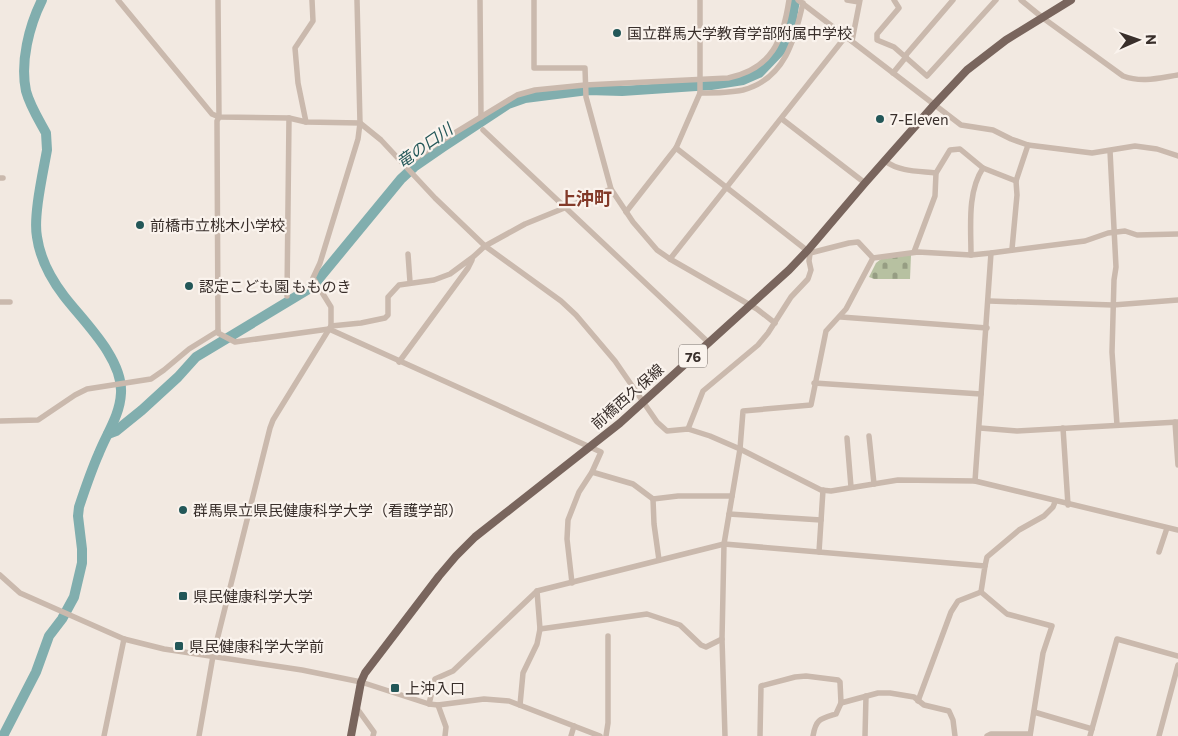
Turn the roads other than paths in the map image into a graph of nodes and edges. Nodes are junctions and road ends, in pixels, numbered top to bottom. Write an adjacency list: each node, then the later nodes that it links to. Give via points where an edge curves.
1 (118, 0): 27 (street, via 205,107)
2 (218, 0): 27 (street)
3 (312, 0): 31 (street, via 313,21 295,48)
4 (357, 0): 32 (street)
5 (480, 0): 28 (street)
6 (534, 0): 24 (street, via 534,68 585,68)
7 (700, 0): 23 (street)
8 (789, 0): 23 (street, via 779,43 762,63 737,76)
9 (847, 0): 15 (street)
10 (894, 0): 20 (street, via 899,8 877,34 877,40 894,47)
11 (952, 0): 20 (street)
12 (996, 0): 20 (street, via 927,76)
13 (1021, 0): 17 (street)
14 (1071, 0): 17 (main road, 前橋西久保線 / 76)
15 (859, 1): 19 (street)
16 (802, 2): 18 (street); 25 (street, via 794,38 778,68 762,81 744,89)
17 (1043, 18): 22 (street, via 1124,76 1148,81); 26 (main road, 前橋西久保線 / 76, via 988,54)
18 (846, 36): 19 (street); 30 (street)
19 (852, 41): 21 (street)
20 (905, 57): 21 (street)
21 (893, 73): 26 (street)
22 (1178, 75)
23 (700, 80): 24 (street); 25 (street)
24 (586, 86): 28 (street, via 535,90 516,95); 45 (street, via 586,97)
25 (700, 92): 35 (street)
26 (934, 105): 34 (street, via 961,125 993,130); 38 (main road, 前橋西久保線 / 76)
27 (219, 116): 29 (street); 72 (street, via 216,121)
28 (481, 116): 39 (street)
29 (289, 118): 31 (street); 61 (street)
30 (782, 119): 43 (street); 44 (street)
31 (306, 122): 32 (street)
32 (360, 123): 39 (street); 70 (street, via 358,139 314,279 331,307)
33 (483, 130): 46 (street)
34 (1028, 145): 36 (street, via 1092,153); 42 (street)
35 (676, 148): 44 (street); 47 (street)
36 (1110, 151): 37 (street, via 1135,146); 48 (street)
37 (1178, 156)
38 (885, 161): 41 (street, via 903,170); 43 (main road, 前橋西久保線 / 76)
39 (406, 165): 50 (street)
40 (983, 168): 41 (street, via 960,149 954,149 950,150); 42 (street); 56 (street, via 972,199)
41 (936, 173): 53 (street, via 935,196)
42 (1016, 181): 51 (street)
43 (865, 183): 52 (main road, 前橋西久保線 / 76)
44 (728, 187): 52 (street); 59 (street)
45 (611, 189): 46 (street); 47 (street)
46 (565, 208): 50 (street, via 525,224); 73 (street)
47 (626, 212): 59 (street, via 657,250)
48 (1115, 233): 49 (street); 51 (street, via 1085,241); 67 (street)
49 (1178, 234)
50 (485, 246): 57 (street); 77 (street, via 576,315)
51 (1012, 249): 54 (street)
52 (809, 252): 58 (street, via 858,242); 66 (main road, 前橋西久保線 / 76); 69 (street, via 812,270 808,279 791,297)
53 (914, 252): 56 (street); 58 (street)
54 (991, 253): 56 (street); 63 (street)
55 (408, 254): 60 (street)
56 (971, 255)
57 (474, 257): 60 (street, via 450,274 434,280); 74 (street)
58 (873, 258): 68 (street)
59 (670, 260): 66 (street)
60 (410, 282): 70 (street, via 399,285 388,298 388,315 385,318)
61 (287, 296)
62 (1178, 300): 67 (street)
63 (989, 301): 67 (street); 71 (street)
64 (0, 302): 65 (street)
65 (10, 302)
66 (749, 304): 69 (street); 73 (main road, 前橋西久保線 / 76)
67 (1113, 305): 80 (street)
68 (841, 317): 71 (street); 75 (street, via 826,331)
69 (775, 323): 83 (street, via 758,345 703,391)
70 (330, 328): 72 (street, via 235,342); 74 (street); 115 (street, via 270,428)
71 (987, 328): 76 (street)
72 (218, 333): 78 (street, via 146,381 88,389 38,420)
73 (708, 342): 77 (main road, 前橋西久保線 / 76)
74 (399, 362): 86 (street)
75 (814, 383): 76 (street); 87 (street, via 811,405 742,411)
76 (981, 394): 81 (street)
77 (643, 401): 83 (street, via 667,431); 86 (main road, 前橋西久保線 / 76)
78 (0, 422)
79 (1177, 422): 80 (street); 88 (street)
80 (1116, 425): 82 (street)
81 (980, 428): 82 (street); 90 (street)
82 (1063, 428): 97 (street)
83 (688, 429): 87 (street)
84 (869, 436): 91 (street)
85 (846, 438): 92 (street)
86 (590, 446): 89 (street, via 601,452); 118 (main road, 前橋西久保線 / 76, via 456,556 374,660)
87 (740, 449): 93 (street); 94 (street)
88 (1178, 465)
89 (592, 472): 95 (street, via 633,484); 108 (street, via 579,492 568,520)
90 (975, 482): 91 (street, via 908,480); 96 (street)
91 (874, 484): 92 (street)
92 (851, 487): 93 (street)
93 (822, 490): 99 (street)
94 (732, 496): 95 (street, via 678,496); 98 (street)
95 (653, 500): 105 (street)
96 (1055, 502): 97 (street); 106 (street, via 1044,516 1019,530 987,557)
97 (1068, 505): 100 (street)
98 (729, 514): 99 (street); 102 (street)
99 (821, 520): 103 (street)
100 (1166, 528): 101 (street); 104 (street)
101 (1178, 530)
102 (724, 544): 103 (street); 105 (street); 114 (street)
103 (819, 552): 106 (street)
104 (1159, 552)
105 (659, 560): 108 (street)
106 (985, 566): 110 (street)
107 (0, 575): 113 (street, via 20,593)
108 (572, 583): 109 (street)
109 (537, 591): 111 (street); 122 (street, via 453,671 435,679)
110 (981, 592): 120 (street, via 958,601 951,612); 126 (street, via 1007,614 1052,626 1043,653)
111 (540, 629): 114 (street, via 646,614 680,625 706,647); 124 (street, via 537,644 523,673)
112 (608, 636): 137 (street)
113 (124, 639): 115 (street, via 164,650); 130 (street)
114 (722, 639): 138 (street)
115 (213, 656): 118 (street); 131 (street)
116 (1178, 656): 128 (street, via 1117,639)
117 (1178, 664): 144 (street)
118 (361, 682): 122 (street); 125 (main road, 前橋西久保線 / 76)
119 (866, 696): 120 (street, via 890,693); 121 (street); 141 (street)
120 (918, 700): 142 (street, via 924,706 949,711)
121 (841, 703): 139 (street, via 838,680 806,676 761,686); 140 (street, via 836,714 815,724)
122 (429, 704): 123 (street)
123 (438, 705): 124 (street, via 484,699); 134 (street, via 446,727)
124 (520, 705): 127 (street)
125 (356, 707): 132 (main road, 前橋西久保線 / 76); 133 (street, via 374,732)
126 (1034, 712): 128 (street); 129 (street)
127 (574, 726): 135 (street); 136 (street)
128 (1091, 733)
129 (1030, 735): 143 (street)
130 (104, 736)
131 (199, 736)
132 (351, 736)
133 (373, 736)
134 (445, 736)
135 (571, 736)
136 (600, 736)
137 (606, 736)
138 (725, 736)
139 (760, 736)
140 (813, 736)
141 (865, 736)
142 (955, 736)
143 (987, 736)
144 (1159, 736)

